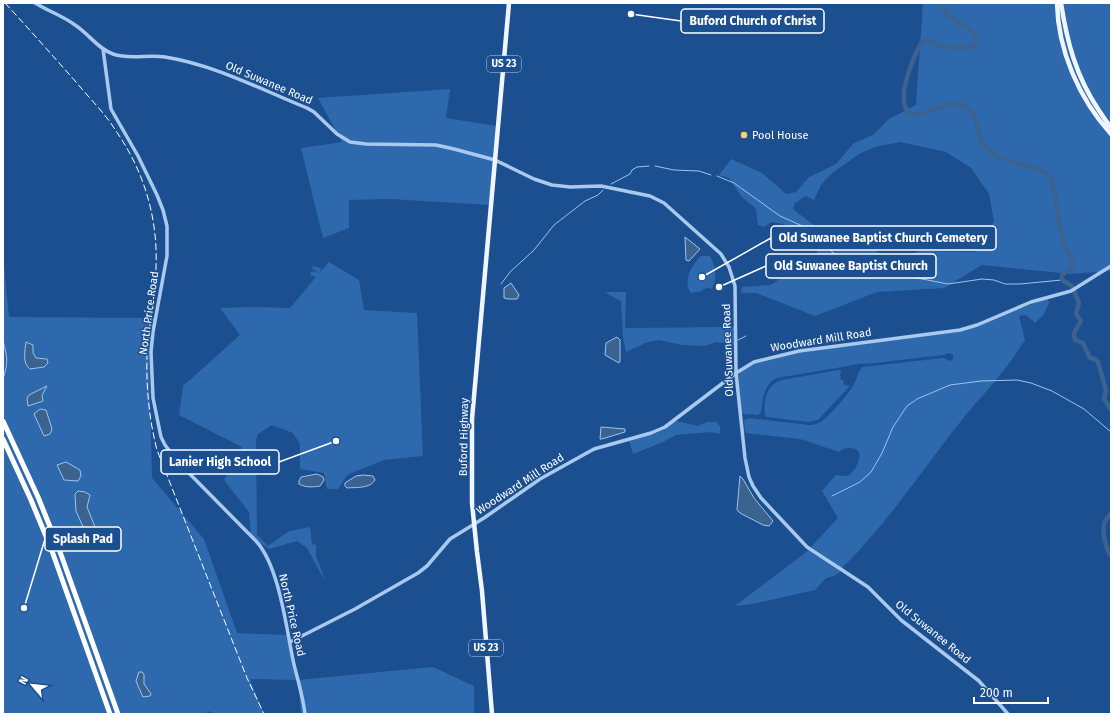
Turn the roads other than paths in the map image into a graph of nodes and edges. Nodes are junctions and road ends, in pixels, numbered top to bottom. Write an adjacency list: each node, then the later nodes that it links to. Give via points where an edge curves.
1 (35, 3): 5 (street, via 74,23)
2 (509, 3): 8 (main road, US 23)
3 (1057, 3): 7 (main road, via 1063,46 1073,75 1087,102)
4 (1061, 3): 6 (main road, via 1072,59 1088,94)
5 (103, 49): 8 (street, Old Suwanee Road, via 124,56 164,56 230,75 314,112 337,134 350,142 436,145); 14 (street, North Price Road, via 111,109 157,195 167,226 167,256 151,352 153,398 161,436 178,462 262,547 272,568)
6 (1111, 127)
7 (1111, 134)
8 (495, 160): 10 (street, Old Suwanee Road, via 524,175 552,185 601,186 650,196 664,203 678,215 721,254 732,273 735,290); 13 (main road, Buford Highway / US 23, via 472,419)
9 (1111, 266): 10 (street, Woodward Mill Road, via 1071,291 1031,302 960,330 799,351 761,360)
10 (736, 373): 13 (street, Woodward Mill Road, via 665,427 594,449 545,476); 19 (street, Old Suwanee Road, via 747,467 753,486 761,498 807,547 868,587 901,620 979,681)
11 (3, 421): 16 (highway, via 59,549)
12 (3, 439): 15 (highway, via 52,551)
13 (474, 525): 14 (street, Woodward Mill Road, via 450,539 427,566 412,576); 18 (main road, Buford Highway / US 23)
14 (290, 642): 17 (street, North Price Road)
15 (110, 714)
16 (118, 714)
17 (305, 714)
18 (492, 714)
19 (1008, 714)

